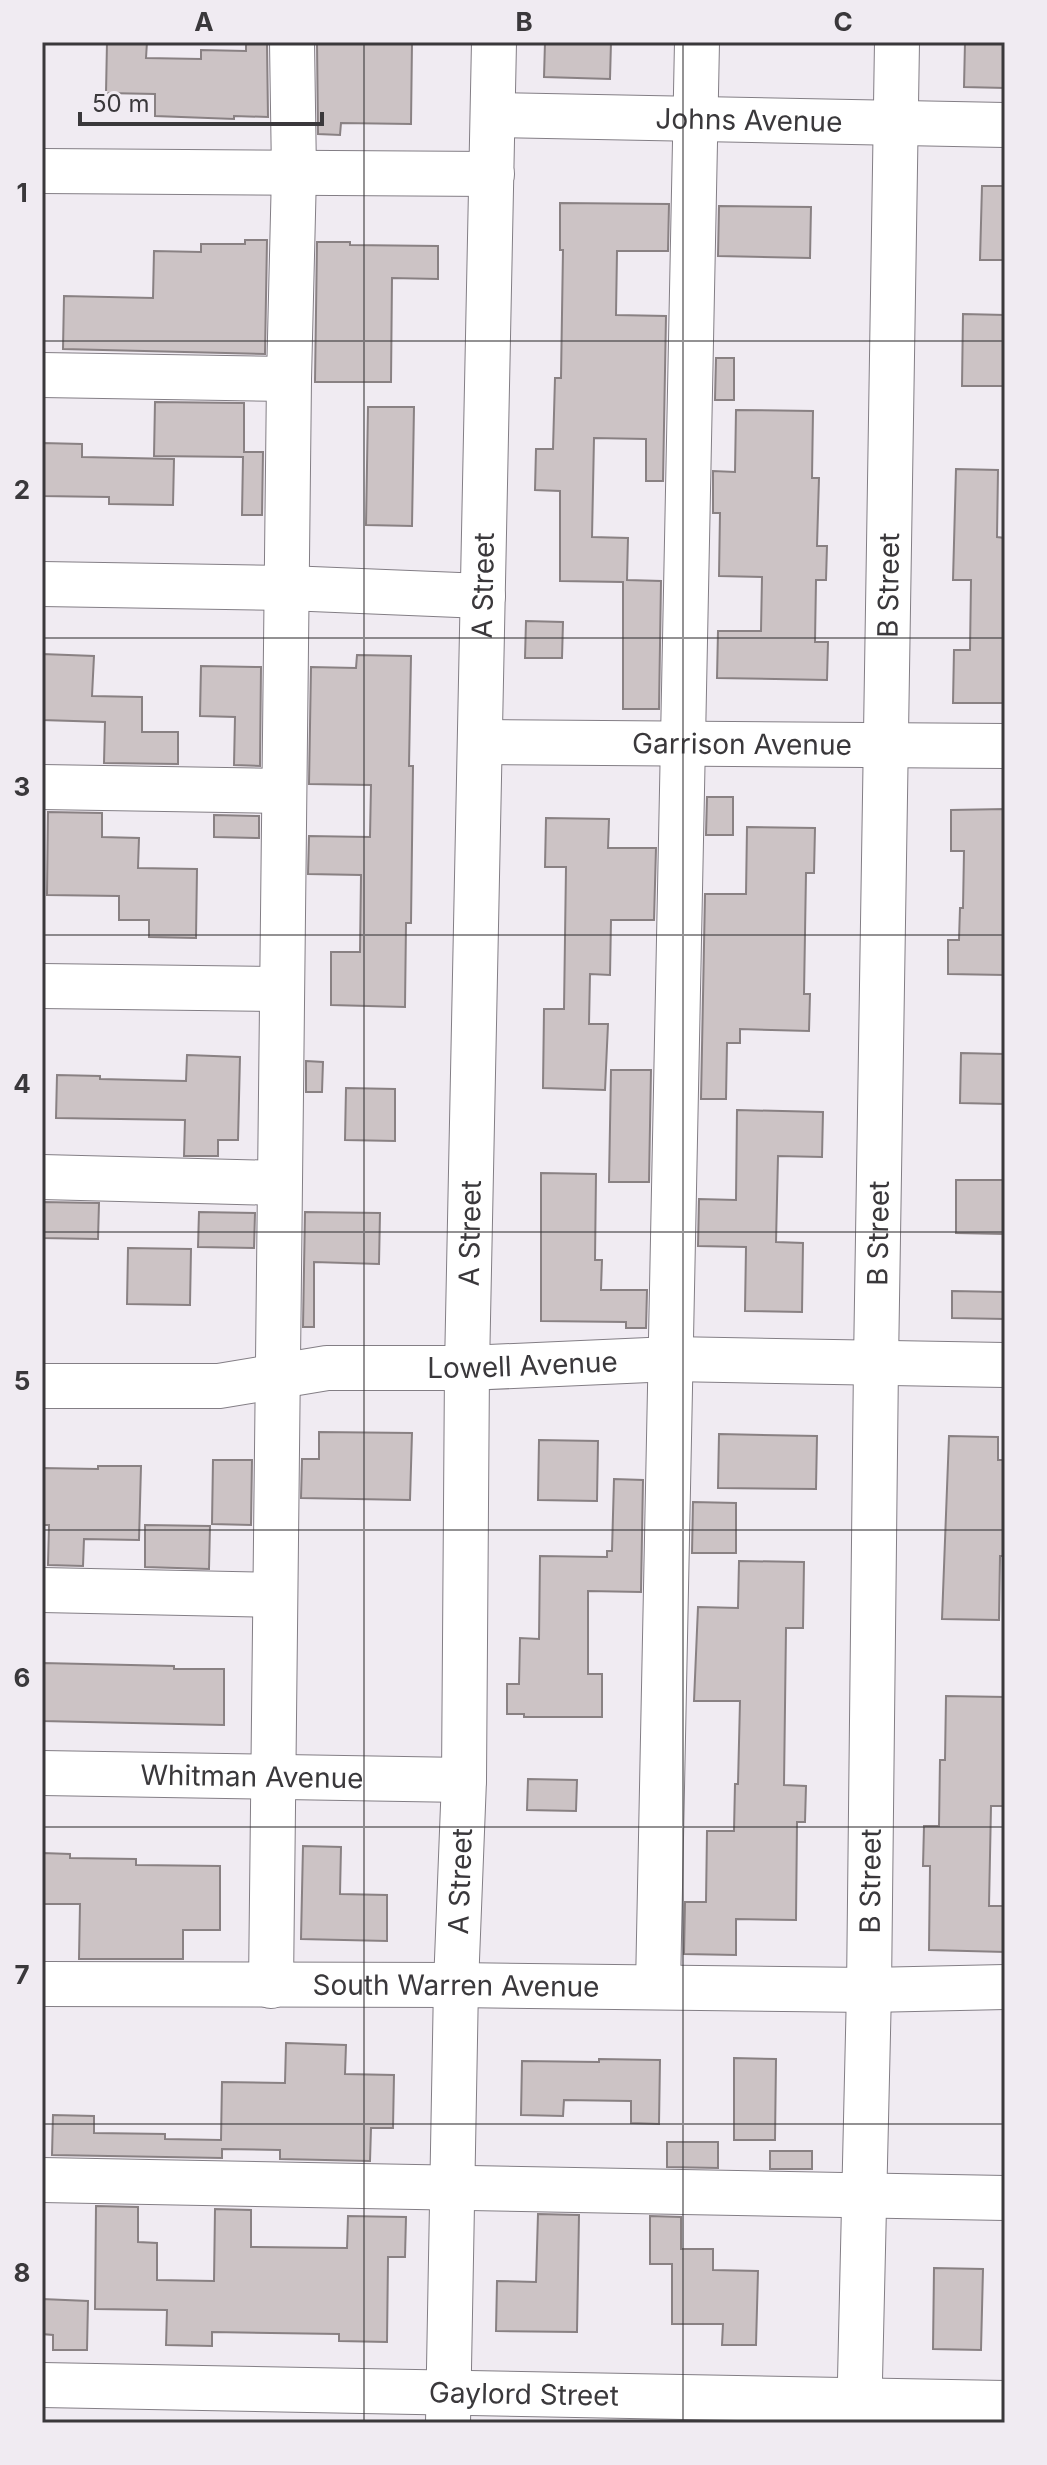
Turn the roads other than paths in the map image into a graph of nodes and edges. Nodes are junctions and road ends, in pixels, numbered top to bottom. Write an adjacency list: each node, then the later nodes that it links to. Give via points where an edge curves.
1 (292, 42): 10 (street)
2 (494, 42): 5 (street, A Street)
3 (697, 42): 6 (street)
4 (897, 42): 7 (street, B Street)
5 (493, 115): 6 (street, Johns Avenue); 11 (street, A Street)
6 (696, 119): 7 (street, Johns Avenue); 18 (street)
7 (896, 123): 8 (street, Johns Avenue); 19 (street, B Street)
8 (1005, 125)
9 (42, 171): 10 (street)
10 (294, 173): 11 (street); 13 (street)
11 (492, 174): 16 (street, A Street)
12 (42, 375): 13 (street)
13 (289, 379): 15 (street)
14 (42, 584): 15 (street)
15 (287, 588): 16 (street); 22 (street)
16 (483, 596): 17 (street, A Street)
17 (480, 742): 18 (street, Garrison Avenue); 30 (street, A Street)
18 (683, 744): 19 (street, Garrison Avenue); 27 (street)
19 (886, 745): 20 (street, Garrison Avenue); 28 (street, B Street)
20 (1005, 746)
21 (42, 787): 22 (street)
22 (284, 791): 24 (street)
23 (42, 986): 24 (street)
24 (282, 989): 26 (street)
25 (42, 1177): 26 (street)
26 (279, 1183): 31 (street)
27 (671, 1359): 28 (street, Lowell Avenue); 30 (street, Lowell Avenue); 41 (street)
28 (876, 1363): 29 (street, Lowell Avenue); 43 (street, B Street)
29 (1005, 1365)
30 (467, 1368): 31 (street, Lowell Avenue, via 327,1368); 37 (street, A Street)
31 (277, 1377): 32 (street, Lowell Avenue, via 219,1386); 34 (street)
32 (42, 1386)
33 (42, 1590): 34 (street)
34 (275, 1595): 36 (street)
35 (42, 1773): 36 (street, Whitman Avenue)
36 (273, 1777): 37 (street, Whitman Avenue); 40 (street)
37 (464, 1780): 39 (street, A Street)
38 (42, 1984): 40 (street, South Warren Avenue)
39 (456, 1985): 40 (street, South Warren Avenue); 41 (street, South Warren Avenue); 45 (street, A Street)
40 (271, 1986)
41 (658, 1987): 43 (street, South Warren Avenue)
42 (1005, 1987): 43 (street, South Warren Avenue)
43 (869, 1990): 46 (street, B Street)
44 (42, 2180): 45 (street)
45 (452, 2188): 46 (street); 50 (street, A Street)
46 (865, 2195): 47 (street); 51 (street, B Street)
47 (1005, 2198)
48 (42, 2385): 50 (street, Gaylord Street)
49 (1005, 2403): 51 (street, Gaylord Street)
50 (448, 2408): 51 (street, Gaylord Street)
51 (859, 2412)

